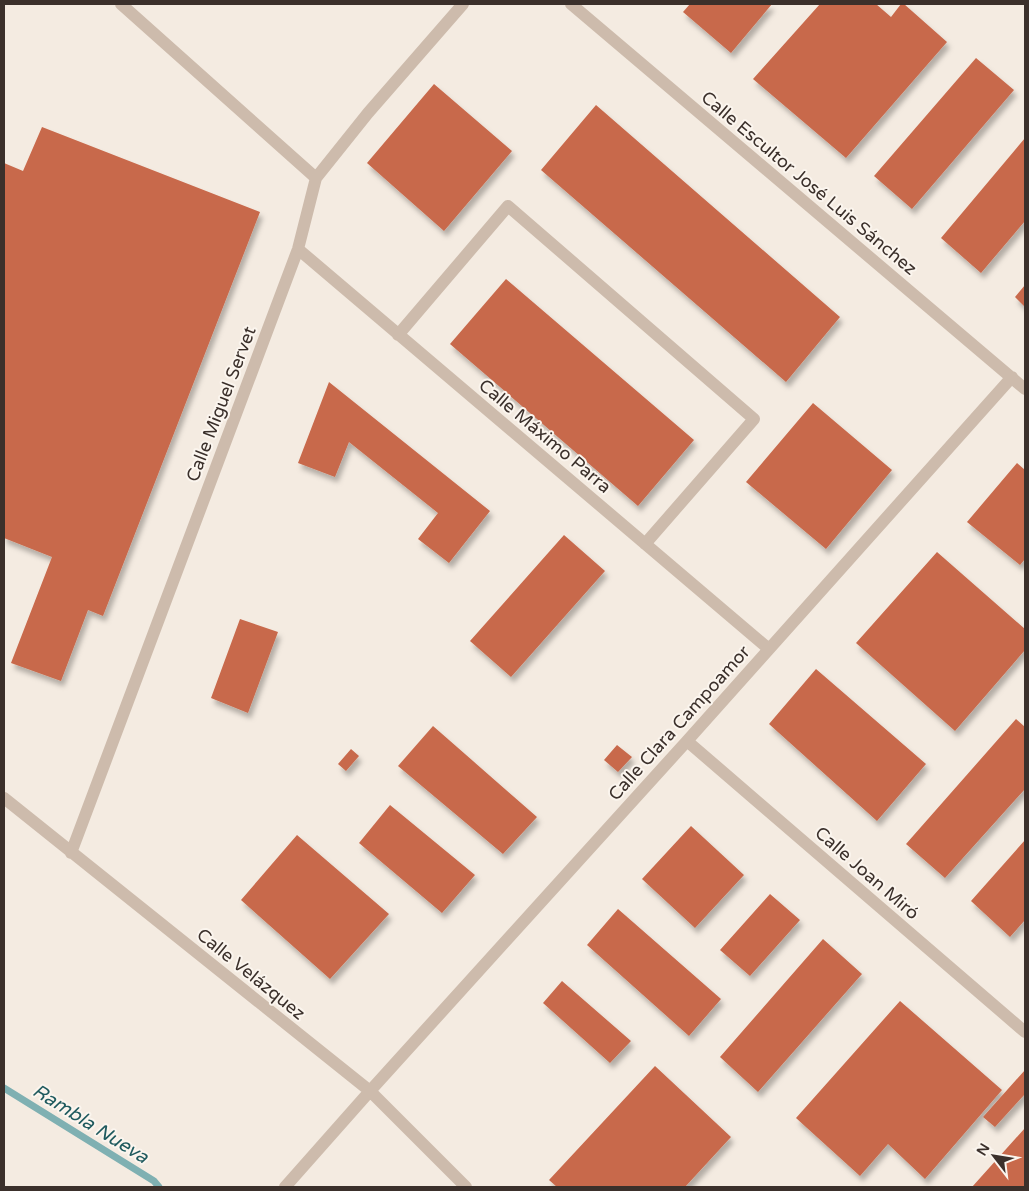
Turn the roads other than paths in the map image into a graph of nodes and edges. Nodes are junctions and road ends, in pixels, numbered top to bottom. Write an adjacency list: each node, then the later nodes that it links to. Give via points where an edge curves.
1 (121, 4): 4 (street)
2 (463, 4): 4 (street, Calle Miguel Servet)
3 (571, 4): 7 (street, Calle Escultor José Luis Sánchez)
4 (316, 178): 5 (street, Calle Miguel Servet)
5 (298, 249): 6 (street, Calle Máximo Parra); 13 (street, Calle Miguel Servet)
6 (398, 335): 9 (street, Calle Máximo Parra); 9 (street, via 508,206 754,419)
7 (1012, 377): 8 (street, Calle Escultor José Luis Sánchez); 10 (street, Calle Clara Campoamor)
8 (1025, 389)
9 (645, 544): 10 (street, Calle Máximo Parra)
10 (769, 649): 11 (street, Calle Clara Campoamor)
11 (687, 741): 14 (street, Calle Joan Miró); 15 (street, Calle Clara Campoamor)
12 (4, 798): 13 (street, Calle Velázquez)
13 (71, 853): 15 (street, Calle Velázquez)
14 (1025, 1032)
15 (370, 1091): 16 (street, Calle Clara Campoamor); 17 (street, Calle Velázquez)
16 (285, 1187)
17 (466, 1187)

